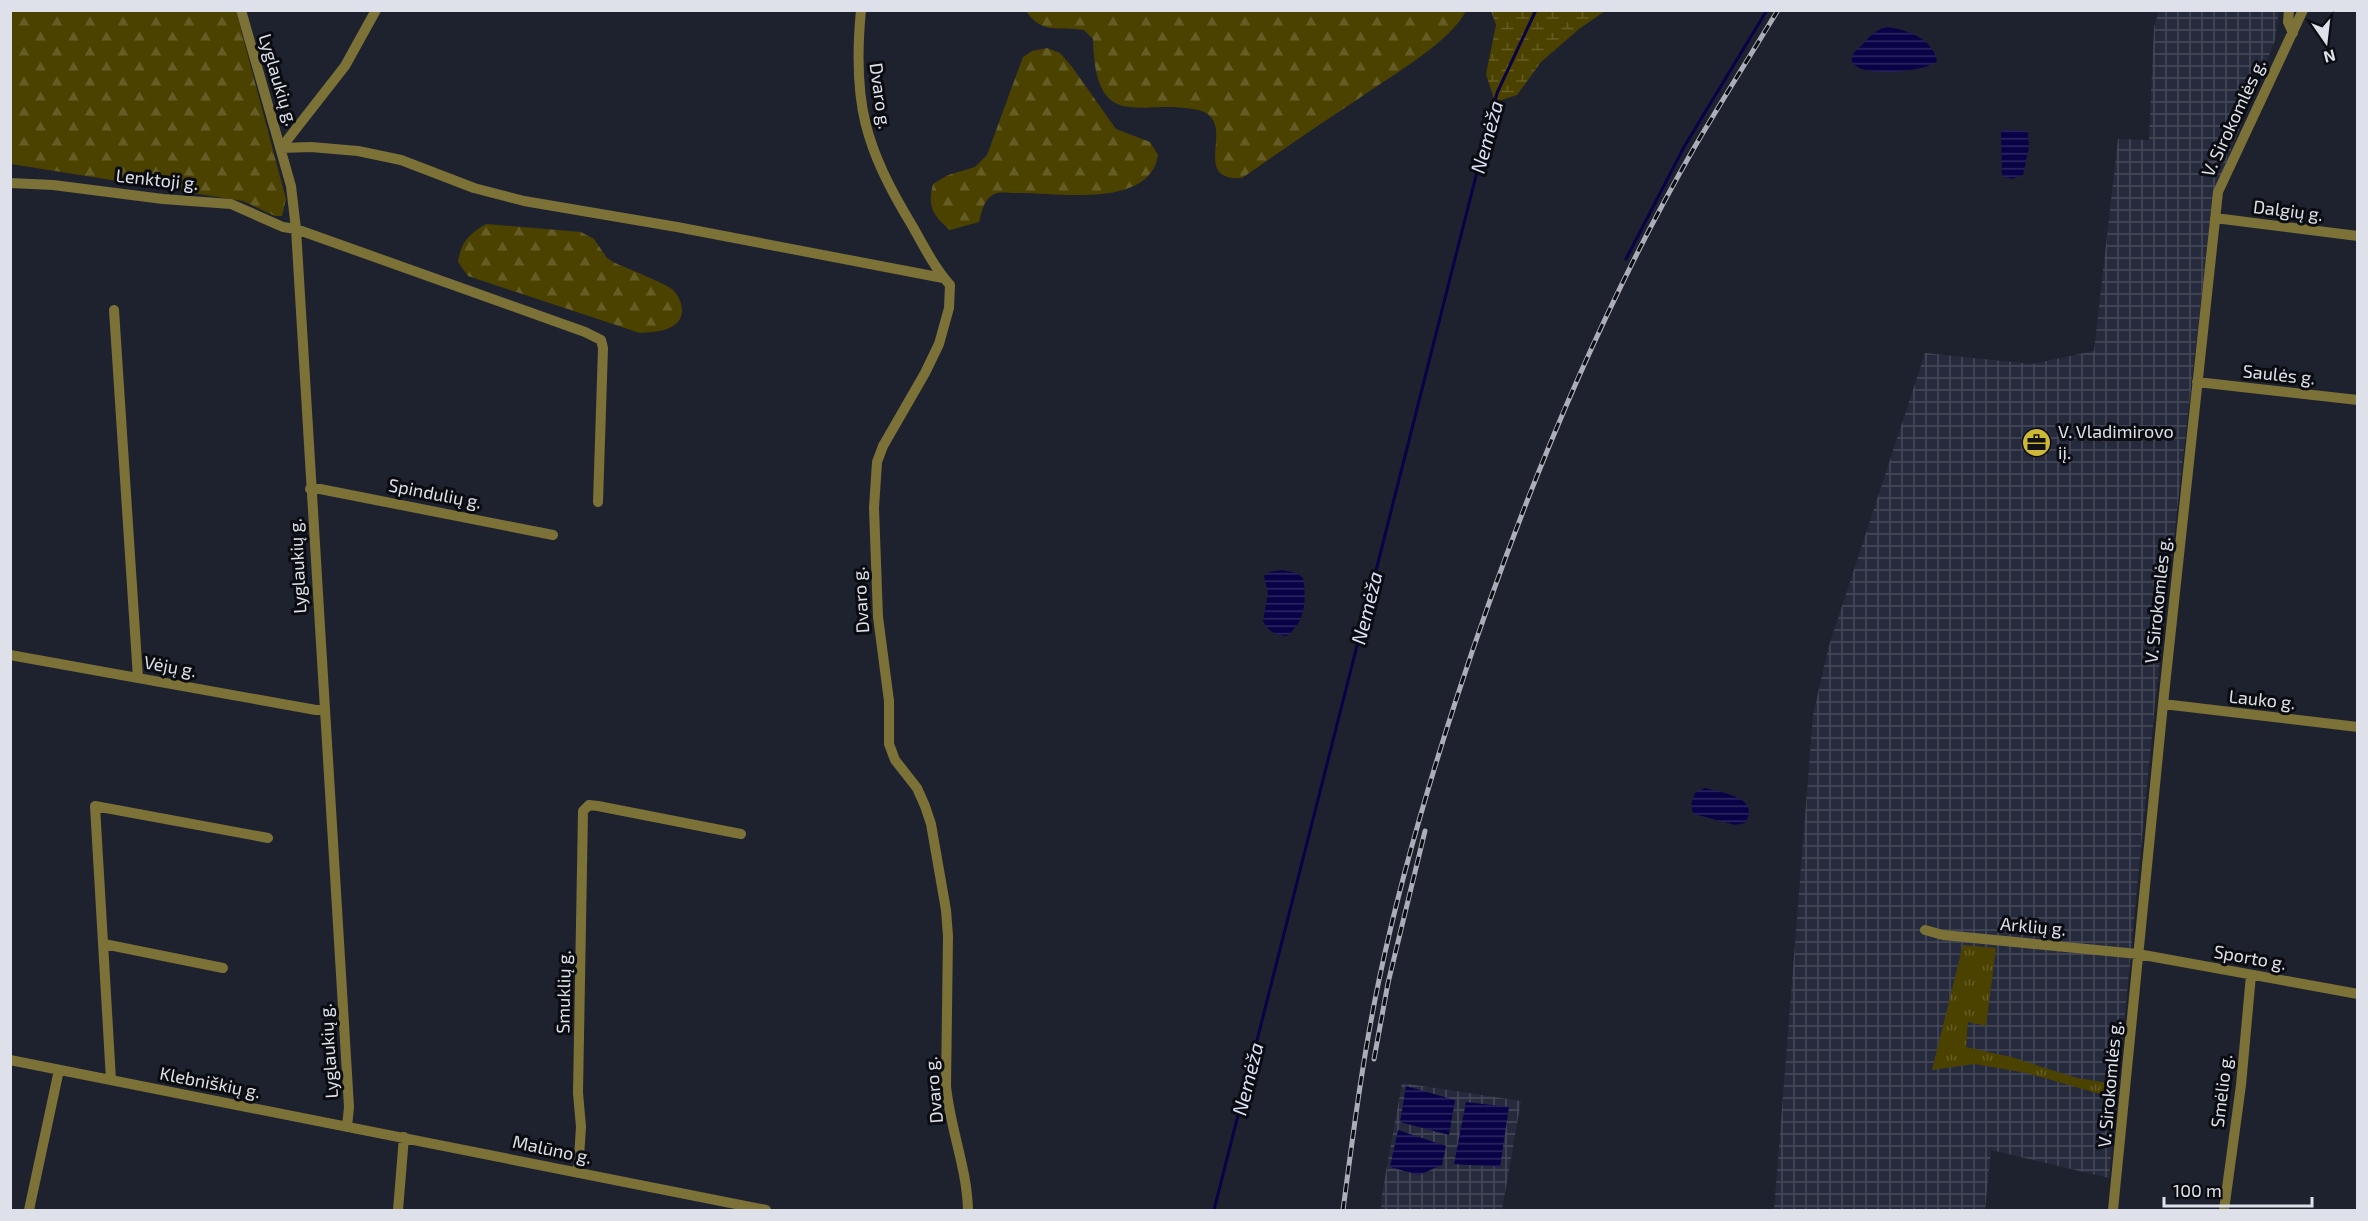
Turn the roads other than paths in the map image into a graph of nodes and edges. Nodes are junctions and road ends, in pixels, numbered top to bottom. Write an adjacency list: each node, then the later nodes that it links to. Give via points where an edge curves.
1 (241, 10): 7 (street, Lyglaukių g.)
2 (376, 10): 7 (street, via 345,66)
3 (861, 10): 12 (street, Dvaro g., via 858,84 866,128 884,177)
4 (2289, 10): 6 (street, via 2288,22)
5 (2303, 10): 6 (street, V. Sirokomlės g.)
6 (2293, 33): 9 (street, V. Sirokomlės g., via 2228,168 2218,192)
7 (281, 148): 10 (street, Lyglaukių g.); 12 (street, via 358,151 402,159 474,188 524,201)
8 (10, 183): 10 (street, Lenktoji g., via 231,204)
9 (2215, 218): 11 (street, Dalgių g.); 14 (street, V. Sirokomlės g.)
10 (296, 229): 16 (street, Lyglaukių g.); 17 (street, Lenktoji g., via 601,340)
11 (2358, 236)
12 (943, 278): 41 (street, Dvaro g., via 950,285 951,297 939,344 877,462 874,564 889,701 889,744 925,806 946,910 946,1086)
13 (114, 310): 20 (street)
14 (2197, 382): 15 (street, Saulės g.); 21 (street, V. Sirokomlės g.)
15 (2358, 400)
16 (310, 489): 18 (street, Spindulių g.); 22 (street, Lyglaukių g.)
17 (598, 502)
18 (553, 534)
19 (10, 655): 20 (street, Vėjų g.)
20 (138, 678): 22 (street, Vėjų g.)
21 (2163, 704): 23 (street, Lauko g.); 28 (street, V. Sirokomlės g.)
22 (324, 710): 35 (street, Lyglaukių g.)
23 (2358, 727)
24 (741, 834): 37 (street, Smuklių g., via 598,806 589,805 584,811)
25 (268, 838): 27 (street, via 95,806)
26 (1925, 930): 28 (street, Arklių g.)
27 (104, 944): 29 (street); 34 (street)
28 (2138, 954): 30 (street, Sporto g.); 42 (street, V. Sirokomlės g.)
29 (223, 968)
30 (2251, 975): 31 (street, Sporto g.); 43 (street, Smėlio g.)
31 (2358, 994)
32 (10, 1060): 33 (street, Klebniškių g.)
33 (59, 1070): 34 (street, Klebniškių g.); 38 (street)
34 (111, 1080): 35 (street, Klebniškių g.)
35 (347, 1127): 36 (street, Klebniškių g.)
36 (404, 1137): 37 (street, Malūno g.); 39 (street)
37 (578, 1173): 40 (street, Malūno g.)
38 (29, 1210)
39 (398, 1210)
40 (766, 1210)
41 (968, 1210)
42 (2113, 1210)
43 (2224, 1210)

